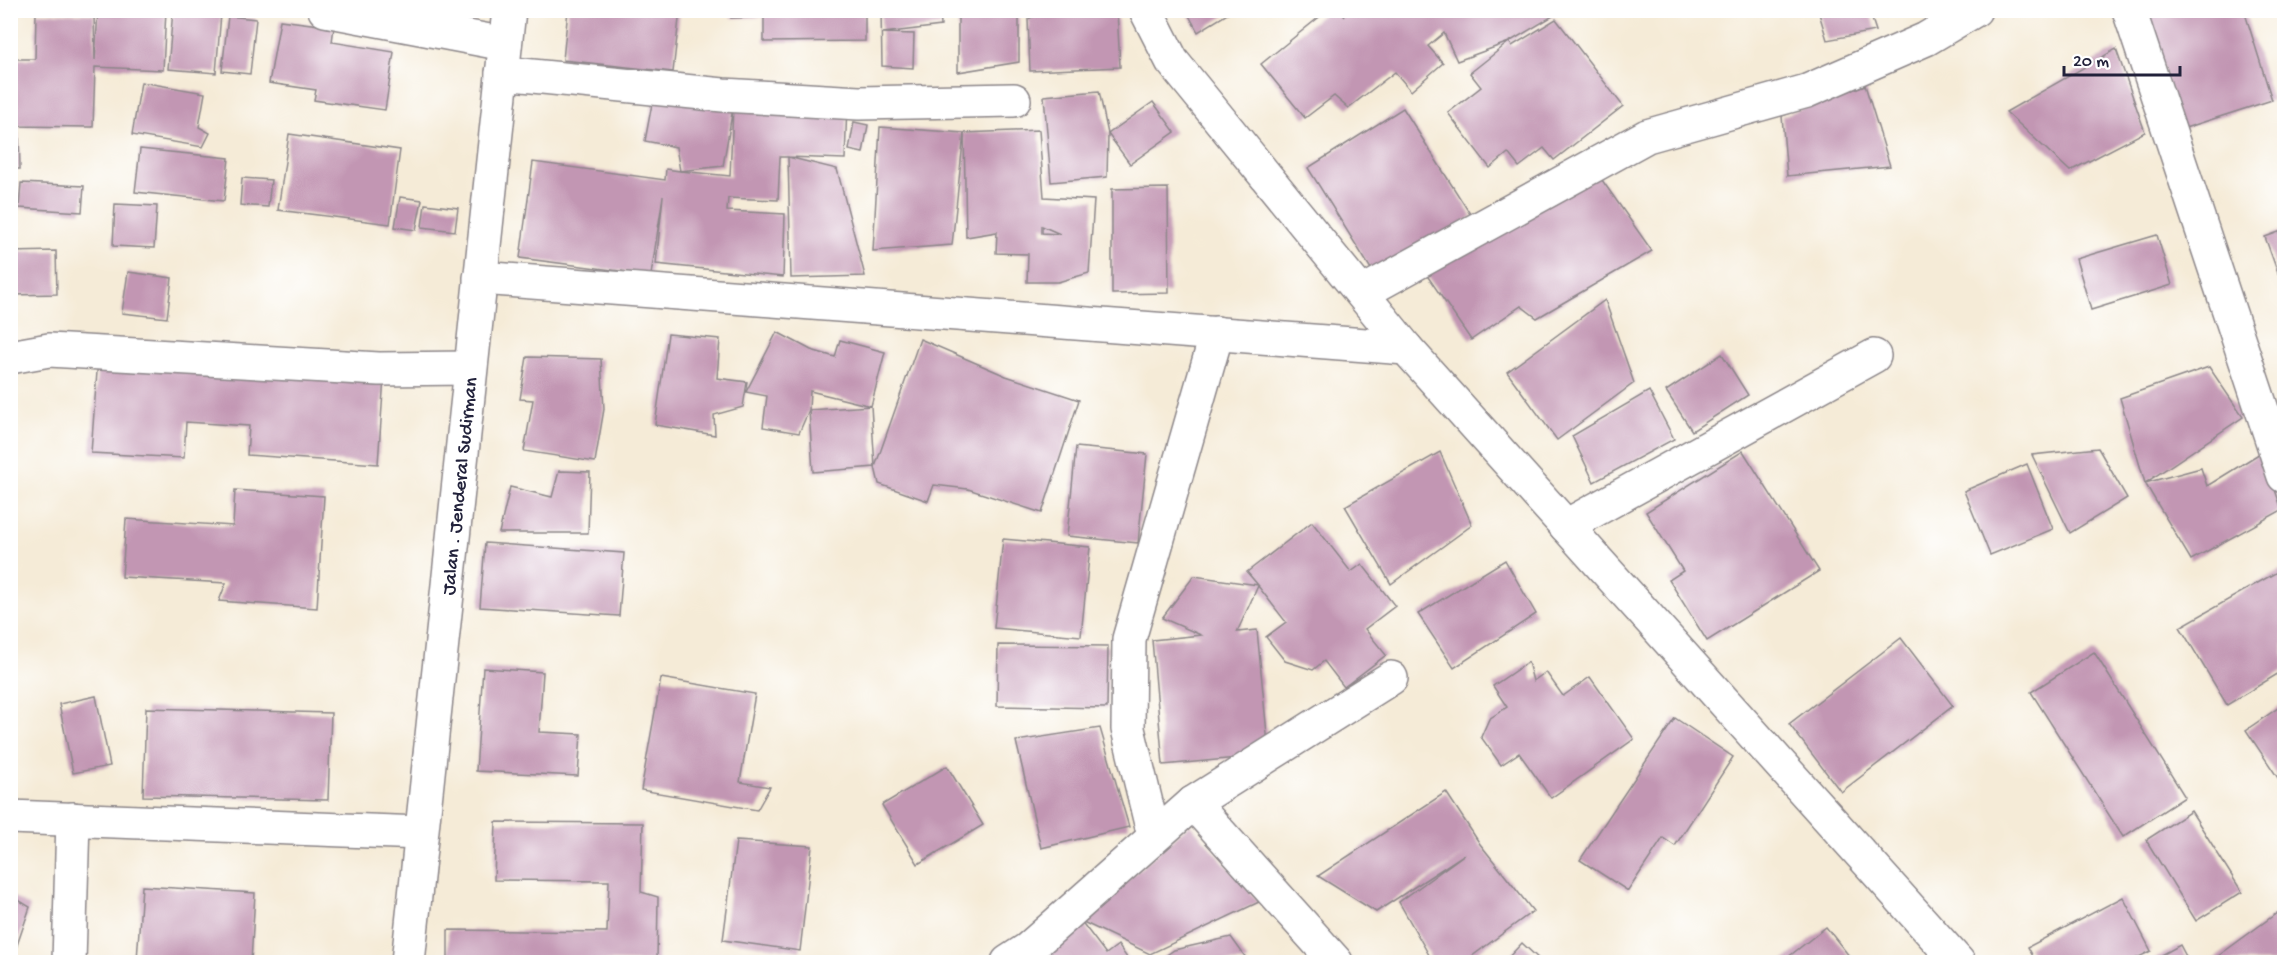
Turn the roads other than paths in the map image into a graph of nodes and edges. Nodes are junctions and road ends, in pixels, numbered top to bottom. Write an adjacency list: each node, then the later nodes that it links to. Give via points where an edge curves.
1 (325, 10): 6 (street)
2 (509, 10): 6 (street, Jalan . Jenderal Sudirman)
3 (1146, 10): 9 (street, via 1172,61)
4 (1975, 10): 9 (street, via 1926,39 1806,91 1647,136)
5 (2129, 10): 15 (street)
6 (504, 58): 7 (street, via 656,90 859,103); 8 (street, Jalan . Jenderal Sudirman)
7 (1014, 100)
8 (480, 278): 10 (street); 14 (street, Jalan . Jenderal Sudirman)
9 (1362, 293): 11 (street)
10 (1217, 333): 11 (street); 22 (street, via 1129,639 1128,729)
11 (1406, 348): 16 (street)
12 (1874, 356): 16 (street)
13 (10, 357): 14 (street, via 49,350 379,369)
14 (470, 368): 21 (street, Jalan . Jenderal Sudirman)
15 (2284, 476)
16 (1566, 526): 27 (street)
17 (1391, 678): 18 (street)
18 (1193, 803): 22 (street); 26 (street)
19 (10, 817): 20 (street)
20 (72, 819): 21 (street); 23 (street)
21 (421, 833): 24 (street, Jalan . Jenderal Sudirman)
22 (1154, 836): 25 (street)
23 (69, 963)
24 (408, 963)
25 (1008, 963)
26 (1336, 963)
27 (1959, 963)

